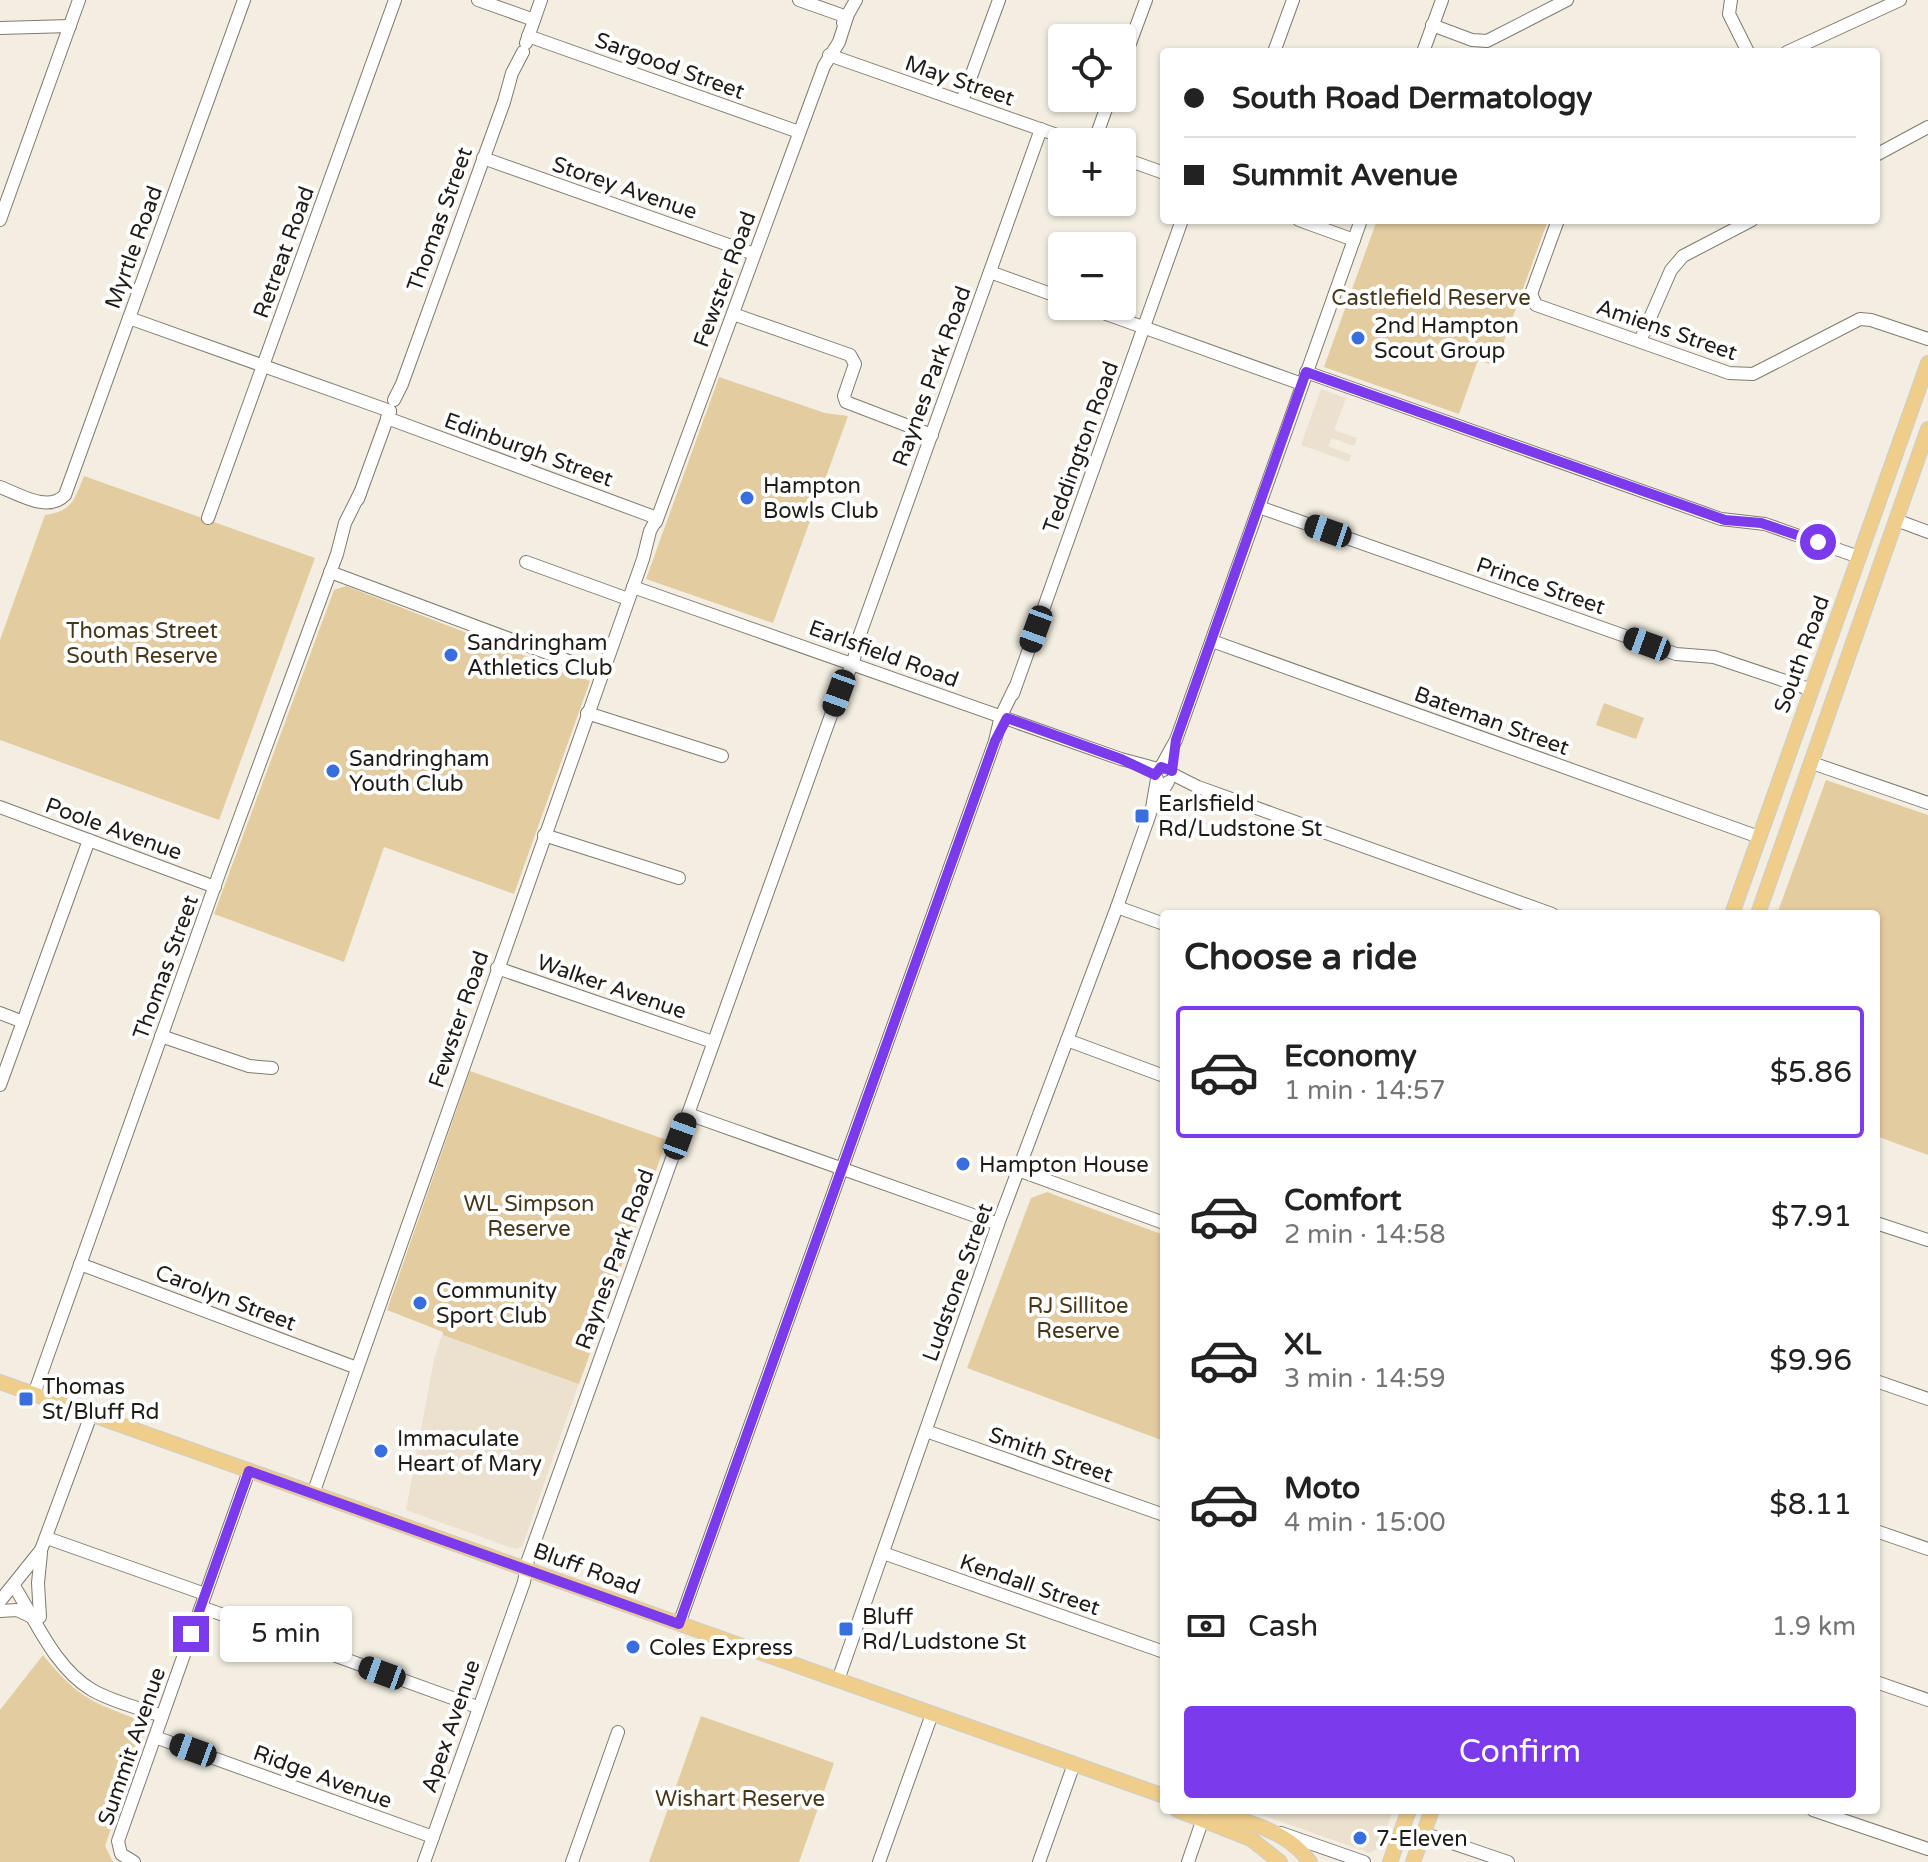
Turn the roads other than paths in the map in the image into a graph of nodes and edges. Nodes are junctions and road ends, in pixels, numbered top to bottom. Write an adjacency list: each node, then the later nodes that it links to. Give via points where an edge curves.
1 (79, 0): 18 (street)
2 (244, 0): 47 (street, Myrtle Road)
3 (395, 0): 53 (street, Retreat Road)
4 (478, 0): 16 (street)
5 (541, 0): 16 (street, Thomas Street)
6 (799, 0): 15 (street)
7 (856, 0): 15 (street, Fewster Road)
8 (999, 0): 27 (street)
9 (1146, 0): 19 (street)
10 (1293, 0): 22 (street)
11 (1442, 0): 17 (street)
12 (1567, 0): 17 (street, via 1487,41)
13 (1731, 0): 24 (street, via 1729,14)
14 (1900, 0): 25 (street)
15 (847, 17): 26 (street, Fewster Road)
16 (534, 20): 21 (street, Thomas Street)
17 (1432, 25): 23 (street)
18 (70, 26): 20 (street); 36 (street)
19 (1136, 27)
20 (0, 28)
21 (528, 36): 30 (street, Sargood Street); 33 (street, Thomas Street)
22 (1275, 48)
23 (1424, 48)
24 (1746, 48)
25 (1796, 48)
26 (829, 55): 27 (street, May Street); 30 (street, Fewster Road)
27 (962, 101): 29 (street, May Street)
28 (1928, 127): 32 (street)
29 (1041, 129): 31 (street, May Street); 44 (street, Raynes Park Road)
30 (799, 132): 43 (street, Fewster Road)
31 (1048, 132)
32 (1880, 153)
33 (483, 158): 43 (street, Storey Avenue); 55 (street, Thomas Street)
34 (1136, 163): 35 (street)
35 (1160, 172)
36 (0, 220)
37 (1181, 224): 49 (street, Teddington Road)
38 (1310, 224): 42 (street)
39 (1360, 224): 42 (street, Ludstone Street)
40 (1557, 224): 51 (street, Amiens Street, via 1532,301)
41 (1744, 224): 51 (street, via 1683,256 1671,270)
42 (1354, 240): 54 (street, Ludstone Street)
43 (754, 254): 46 (street, Fewster Road)
44 (990, 272): 45 (street); 57 (street, Raynes Park Road)
45 (1048, 293)
46 (733, 314): 57 (street, via 846,352 855,364 846,402); 61 (street, Fewster Road)
47 (129, 318): 53 (street, Edinburgh Street); 58 (street, Myrtle Road, via 65,495 44,503)
48 (1122, 320): 49 (street)
49 (1144, 328): 54 (street); 74 (street, Teddington Road)
50 (1928, 339): 51 (street, Amiens Street, via 1860,319 1746,375)
51 (1640, 341)
52 (1928, 363): 64 (main road, South Road)
53 (263, 365): 55 (street, Edinburgh Street); 60 (street, Retreat Road)
54 (1304, 378): 59 (street, Ludstone Street); 64 (street, via 1721,519 1765,524)
55 (390, 410): 61 (street, Edinburgh Street); 67 (street, Thomas Street)
56 (1928, 429): 62 (main road, South Road)
57 (932, 435): 70 (street, Raynes Park Road)
58 (0, 487)
59 (1259, 507): 69 (street, Ludstone Street); 72 (street, Prince Street, via 1676,654 1714,657)
60 (208, 518)
61 (657, 518): 68 (street, Fewster Road)
62 (1896, 520): 63 (street); 66 (main road, South Road)
63 (1928, 532)
64 (1859, 557): 66 (main road); 72 (main road, South Road)
65 (526, 562): 68 (street, Earlsfield Road)
66 (1881, 565): 76 (main road, South Road)
67 (330, 572): 71 (street); 84 (street, Thomas Street)
68 (630, 593): 70 (street, Earlsfield Road); 71 (street, Fewster Road)
69 (1212, 641): 77 (street, Ludstone Street); 81 (street, Bateman Street)
70 (850, 662): 74 (street, Earlsfield Road); 95 (street, Raynes Park Road)
71 (601, 673): 73 (street, Fewster Road)
72 (1812, 690): 81 (main road, South Road)
73 (587, 713): 75 (street); 80 (street, Fewster Road)
74 (1004, 717): 77 (street, Earlsfield Road); 100 (street, Teddington Road)
75 (722, 756)
76 (1812, 763): 78 (street); 88 (main road, South Road)
77 (1165, 775): 85 (street, Ludstone Street); 86 (street, Earlsfield Road)
78 (1928, 803)
79 (0, 807): 82 (street, Poole Avenue)
80 (544, 835): 83 (street); 90 (street, Fewster Road)
81 (1759, 837): 87 (main road, South Road)
82 (89, 840): 84 (street, Poole Avenue); 92 (street)
83 (679, 878)
84 (215, 887): 93 (street, Thomas Street)
85 (1117, 907): 89 (street); 94 (street, Ludstone Street)
86 (1541, 910)
87 (1733, 910)
88 (1759, 910)
89 (1160, 923)
90 (497, 968): 95 (street, Walker Avenue); 107 (street, Fewster Road)
91 (0, 1013): 92 (street)
92 (23, 1022): 98 (street)
93 (161, 1036): 96 (street, via 249,1066); 106 (street, Thomas Street)
94 (1067, 1040): 97 (street); 101 (street, Ludstone Street)
95 (713, 1042): 99 (street, Raynes Park Road)
96 (272, 1068)
97 (1160, 1075)
98 (0, 1085)
99 (688, 1114): 100 (street); 121 (street, Raynes Park Road)
100 (842, 1169): 103 (street); 128 (street, Teddington Road)
101 (1018, 1170): 102 (street); 103 (street, Ludstone Street)
102 (1160, 1222)
103 (998, 1224): 113 (street, Ludstone Street)
104 (1880, 1224): 105 (street)
105 (1928, 1240)
106 (80, 1264): 107 (street, Carolyn Street); 110 (street, Thomas Street)
107 (357, 1368): 115 (street, Fewster Road)
108 (0, 1382): 110 (main road, Bluff Road)
109 (1880, 1382): 111 (street)
110 (34, 1394): 112 (main road, Bluff Road)
111 (1928, 1399)
112 (91, 1415): 114 (main road, Bluff Road); 118 (street)
113 (926, 1431): 116 (street, Smith Street); 120 (street, Ludstone Street)
114 (249, 1471): 115 (main road, Bluff Road); 123 (street, Summit Avenue)
115 (313, 1494): 121 (main road, Bluff Road)
116 (1160, 1514)
117 (1880, 1532): 119 (street)
118 (44, 1544): 122 (street); 123 (street); 127 (street)
119 (1928, 1549)
120 (883, 1553): 129 (street, Kendall Street); 130 (street, Ludstone Street)
121 (525, 1569): 128 (main road, Bluff Road); 133 (street, Apex Avenue)
122 (16, 1583): 124 (street); 127 (street)
123 (205, 1594): 125 (street, Summit Avenue)
124 (0, 1601)
125 (201, 1607): 133 (street); 135 (street, Summit Avenue)
126 (0, 1611): 127 (street, via 17,1610)
127 (37, 1618): 135 (street, via 68,1671 90,1689)
128 (679, 1624): 130 (main road, Bluff Road)
129 (1160, 1651)
130 (838, 1680): 134 (main road, Bluff Road)
131 (1880, 1683): 132 (street)
132 (1928, 1700)
133 (477, 1707): 148 (street, Apex Avenue)
134 (932, 1714): 138 (main road, Bluff Road); 154 (street)
135 (162, 1716): 137 (street, Summit Avenue)
136 (618, 1732): 153 (street)
137 (155, 1737): 148 (street, Ridge Avenue); 151 (street, Summit Avenue, via 118,1841 121,1854)
138 (1074, 1764): 139 (main road, Bluff Road); 155 (street)
139 (1160, 1797)
140 (1207, 1814): 156 (street)
141 (1209, 1814): 157 (main road)
142 (1211, 1814): 146 (main road)
143 (1407, 1814): 150 (main road)
144 (1430, 1814): 147 (main road)
145 (1825, 1814): 149 (street)
146 (1274, 1832): 158 (main road); 159 (street)
147 (1423, 1833): 160 (main road); 161 (street)
148 (433, 1837): 152 (street, Apex Avenue)
149 (1927, 1847)
150 (1388, 1860)
151 (134, 1862)
152 (424, 1862)
153 (572, 1862)
154 (879, 1862)
155 (1039, 1862)
156 (1188, 1862)
157 (1280, 1862)
158 (1310, 1862)
159 (1364, 1862)
160 (1413, 1862)
161 (1508, 1862)

